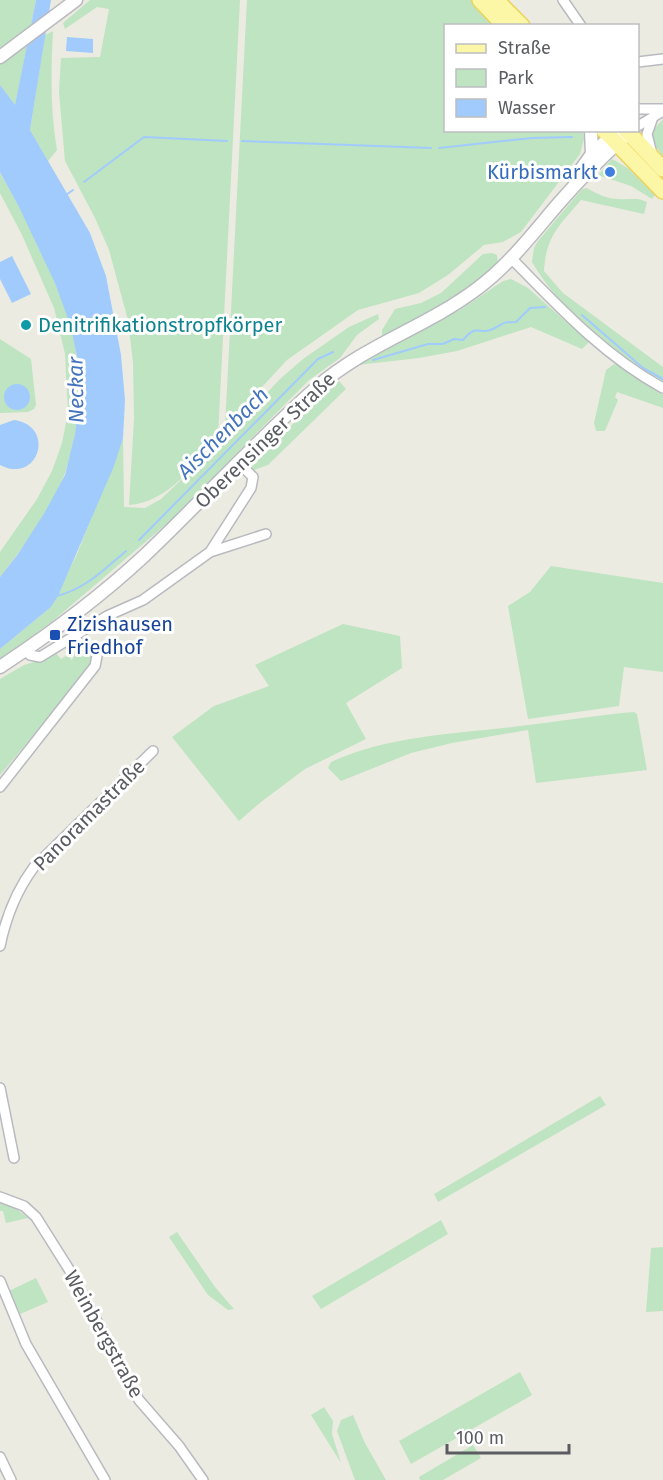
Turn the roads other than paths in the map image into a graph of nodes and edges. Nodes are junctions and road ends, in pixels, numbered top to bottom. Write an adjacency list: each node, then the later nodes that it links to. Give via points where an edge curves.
1 (480, 0): 5 (main road)
2 (496, 0): 6 (main road)
3 (563, 0): 7 (street)
4 (74, 2): 8 (street)
5 (503, 24)
6 (520, 24)
7 (580, 24)
8 (0, 57)
9 (663, 59): 10 (street)
10 (639, 62)
11 (639, 109): 12 (street)
12 (663, 110): 13 (street)
13 (653, 117): 14 (street); 18 (street, via 647,134)
14 (639, 124)
15 (591, 132): 17 (street)
16 (622, 133): 17 (street, Oberensinger Straße); 18 (main road); 19 (main road); 20 (street, Oberensinger Straße)
17 (592, 154): 20 (street, Oberensinger Straße)
18 (658, 164)
19 (663, 191)
20 (561, 201): 21 (street, Oberensinger Straße)
21 (512, 259): 22 (street, via 586,333); 23 (street, Oberensinger Straße, via 457,303 373,347 339,370)
22 (663, 388)
23 (239, 463): 25 (street, via 253,477 251,488); 27 (street, Oberensinger Straße, via 142,558)
24 (266, 534): 25 (street)
25 (210, 552): 26 (street, via 143,600)
26 (74, 637): 27 (street, via 40,657); 30 (street, via 94,650 95,666)
27 (25, 650): 28 (street, Oberensinger Straße)
28 (0, 667)
29 (153, 751): 31 (street, Panoramastraße, via 42,857 19,888)
30 (0, 787)
31 (2, 930): 32 (street, Panoramastraße)
32 (0, 946)
33 (0, 1088): 34 (street)
34 (14, 1158)
35 (0, 1197): 40 (street, Weinbergstraße, via 24,1206 36,1217 140,1400)
36 (0, 1281): 39 (street, via 27,1344)
37 (0, 1457): 38 (street)
38 (11, 1480)
39 (105, 1480)
40 (203, 1480)

